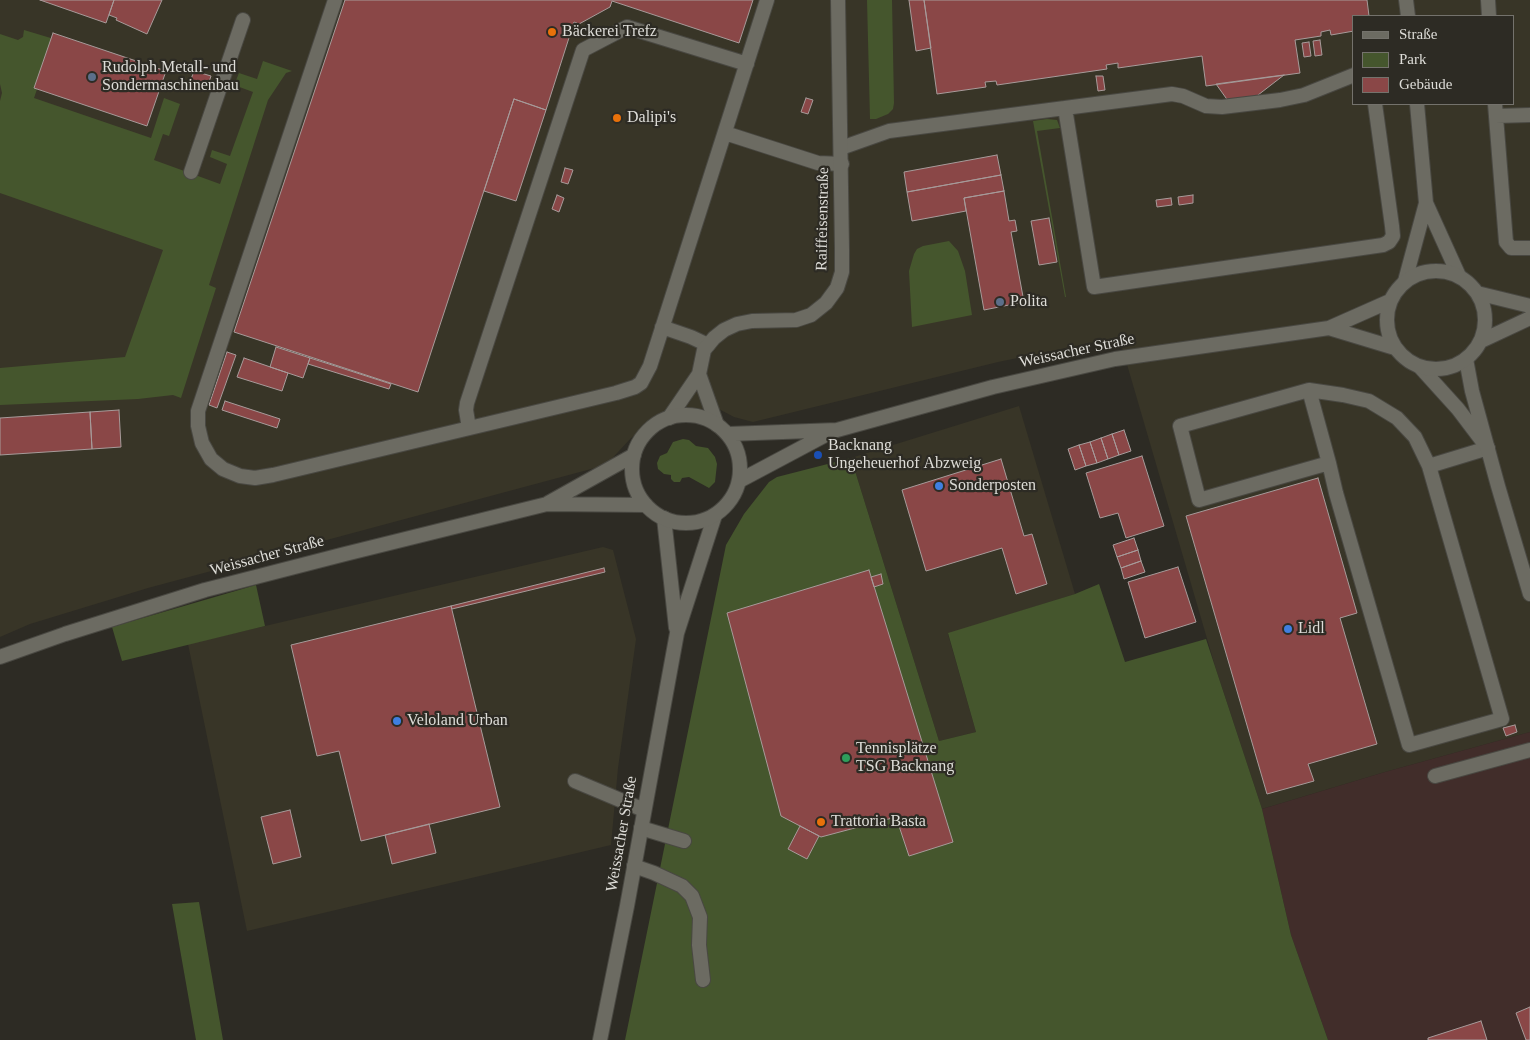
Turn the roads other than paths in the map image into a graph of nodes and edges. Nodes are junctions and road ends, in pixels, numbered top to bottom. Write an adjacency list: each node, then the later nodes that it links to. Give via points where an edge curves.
1 (335, 0): 39 (street, via 198,411 202,443 211,459 223,469 255,478)
2 (768, 0): 9 (street)
3 (838, 0): 17 (street, Raiffeisenstraße)
4 (1406, 0): 6 (street)
5 (1488, 0): 7 (street)
6 (1408, 15)
7 (1489, 15)
8 (243, 20): 19 (street)
9 (747, 64): 16 (street); 39 (street, via 627,27 583,50 467,403)
10 (1352, 75): 13 (street, via 1304,95 1254,104 1206,106 1172,94)
11 (1375, 105): 13 (street, via 1392,226 1393,236 1389,242 1094,287)
12 (1417, 105): 20 (street)
13 (1065, 108): 17 (street, via 889,132)
14 (1495, 110): 15 (street); 21 (street, via 1506,242 1511,248)
15 (1530, 115)
16 (725, 133): 18 (street, via 818,163); 28 (street)
17 (841, 148): 18 (street, Raiffeisenstraße)
18 (842, 164): 31 (street, Raiffeisenstraße, via 842,272 837,288 826,303 811,315 796,320 737,324 724,330)
19 (191, 172)
20 (1426, 203): 22 (street); 23 (street)
21 (1530, 248)
22 (1459, 276): 23 (street, Weissacher Straße, via 1432,270); 24 (street, Weissacher Straße)
23 (1405, 281): 25 (street, Weissacher Straße)
24 (1478, 293): 26 (street, Weissacher Straße); 30 (street, via 1485,316)
25 (1390, 301): 29 (street, Weissacher Straße); 32 (street, Weissacher Straße, via 1386,317 1388,333)
26 (1530, 306)
27 (1530, 318): 30 (street)
28 (662, 327): 31 (street); 39 (street, via 646,376 635,387)
29 (1329, 328): 32 (street, Weissacher Straße); 40 (street, Weissacher Straße, via 1115,358 993,387)
30 (1481, 341): 33 (street)
31 (708, 345): 35 (street)
32 (1395, 348): 34 (street, Weissacher Straße)
33 (1466, 359): 34 (street, via 1452,367); 42 (street, Weissacher Straße)
34 (1420, 367): 42 (street, Weissacher Straße, via 1458,408)
35 (699, 374): 37 (street); 38 (street)
36 (1309, 390): 44 (street); 44 (street, via 1180,426 1199,500); 45 (street, via 1369,401 1398,418 1415,437)
37 (669, 418): 38 (street, Weissacher Straße, via 690,415); 43 (street, Weissacher Straße, via 645,435)
38 (717, 425): 41 (street, Weissacher Straße)
39 (469, 428)
40 (837, 430): 41 (street, Weissacher Straße); 46 (street, Weissacher Straße)
41 (728, 434): 46 (street, Weissacher Straße, via 740,460)
42 (1488, 448): 45 (street); 51 (street, Weissacher Straße)
43 (634, 455): 47 (street, Weissacher Straße); 48 (street, Weissacher Straße, via 634,482)
44 (1328, 463): 45 (street, via 1409,745 1502,719)
45 (1429, 466)
46 (739, 481): 49 (street, Weissacher Straße, via 730,501)
47 (546, 504): 48 (street, Weissacher Straße); 53 (street, Weissacher Straße, via 205,590)
48 (646, 505): 50 (street, Weissacher Straße)
49 (714, 515): 50 (street, Weissacher Straße, via 686,524); 52 (street, Weissacher Straße)
50 (664, 518): 52 (street, Weissacher Straße)
51 (1530, 594)
52 (677, 633): 57 (street, Weissacher Straße)
53 (0, 657)
54 (1530, 750): 55 (street)
55 (1435, 776)
56 (575, 781): 57 (street)
57 (644, 810): 58 (street, Weissacher Straße)
58 (641, 828): 59 (street); 60 (street, Weissacher Straße)
59 (684, 841)
60 (634, 866): 61 (street, via 682,886 692,896 700,917); 62 (street, Weissacher Straße)
61 (703, 980)
62 (600, 1040)

